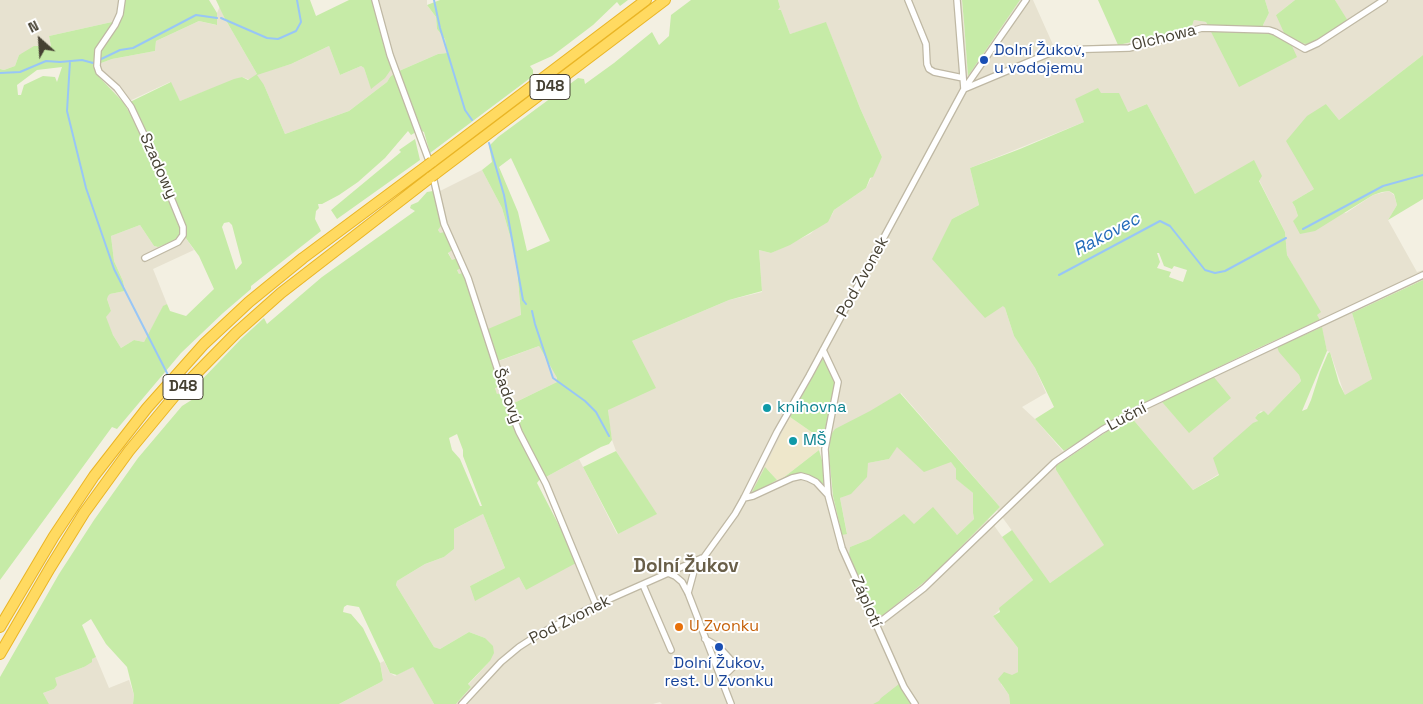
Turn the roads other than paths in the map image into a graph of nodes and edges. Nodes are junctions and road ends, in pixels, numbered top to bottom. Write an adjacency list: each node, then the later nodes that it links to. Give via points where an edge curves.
1 (122, 0): 13 (street, Szadowy, via 120,14 98,50 96,62 99,72 131,107 182,223 183,235 178,242)
2 (375, 0): 11 (street, via 390,55)
3 (646, 0): 11 (highway, D48)
4 (665, 0): 12 (highway, D48)
5 (908, 0): 9 (street, via 926,44 929,69)
6 (957, 0): 9 (street)
7 (1026, 0): 10 (street, Pod Zvonek)
8 (1384, 0): 10 (street, Olchowa, via 1305,49 1269,30 1202,28 1129,48 1057,50)
9 (963, 78): 10 (street)
10 (964, 89): 15 (street, Pod Zvonek)
11 (429, 162): 24 (highway, D48, via 249,302 204,344 127,432 94,476)
12 (433, 177): 22 (street, Šadový, via 444,224 468,278 512,414 546,484); 27 (highway, D48, via 281,293 177,393 84,513)
13 (145, 258)
14 (1423, 275): 23 (street, Luční, via 1135,411 1102,430 1056,462 924,588)
15 (823, 350): 16 (street, Záplotí, via 838,382 825,449); 17 (street, Pod Zvonek)
16 (828, 495): 17 (street, via 816,482 801,476); 23 (street, Záplotí, via 842,548)
17 (744, 498): 18 (street, Pod Zvonek)
18 (703, 557): 19 (street, Pod Zvonek); 21 (street, Pod Zvonek, via 694,571)
19 (668, 573): 20 (street, Pod Zvonek); 21 (street, via 682,582)
20 (643, 585): 22 (street, Pod Zvonek); 26 (street)
21 (688, 593): 25 (street)
22 (596, 605): 29 (street, Pod Zvonek, via 519,647 484,678)
23 (876, 625): 31 (street, Záplotí)
24 (0, 627)
25 (705, 639): 28 (street); 28 (street, via 730,659 733,667 728,672)
26 (671, 650)
27 (0, 654)
28 (718, 670): 30 (street)
29 (462, 704)
30 (731, 704)
31 (915, 704)

